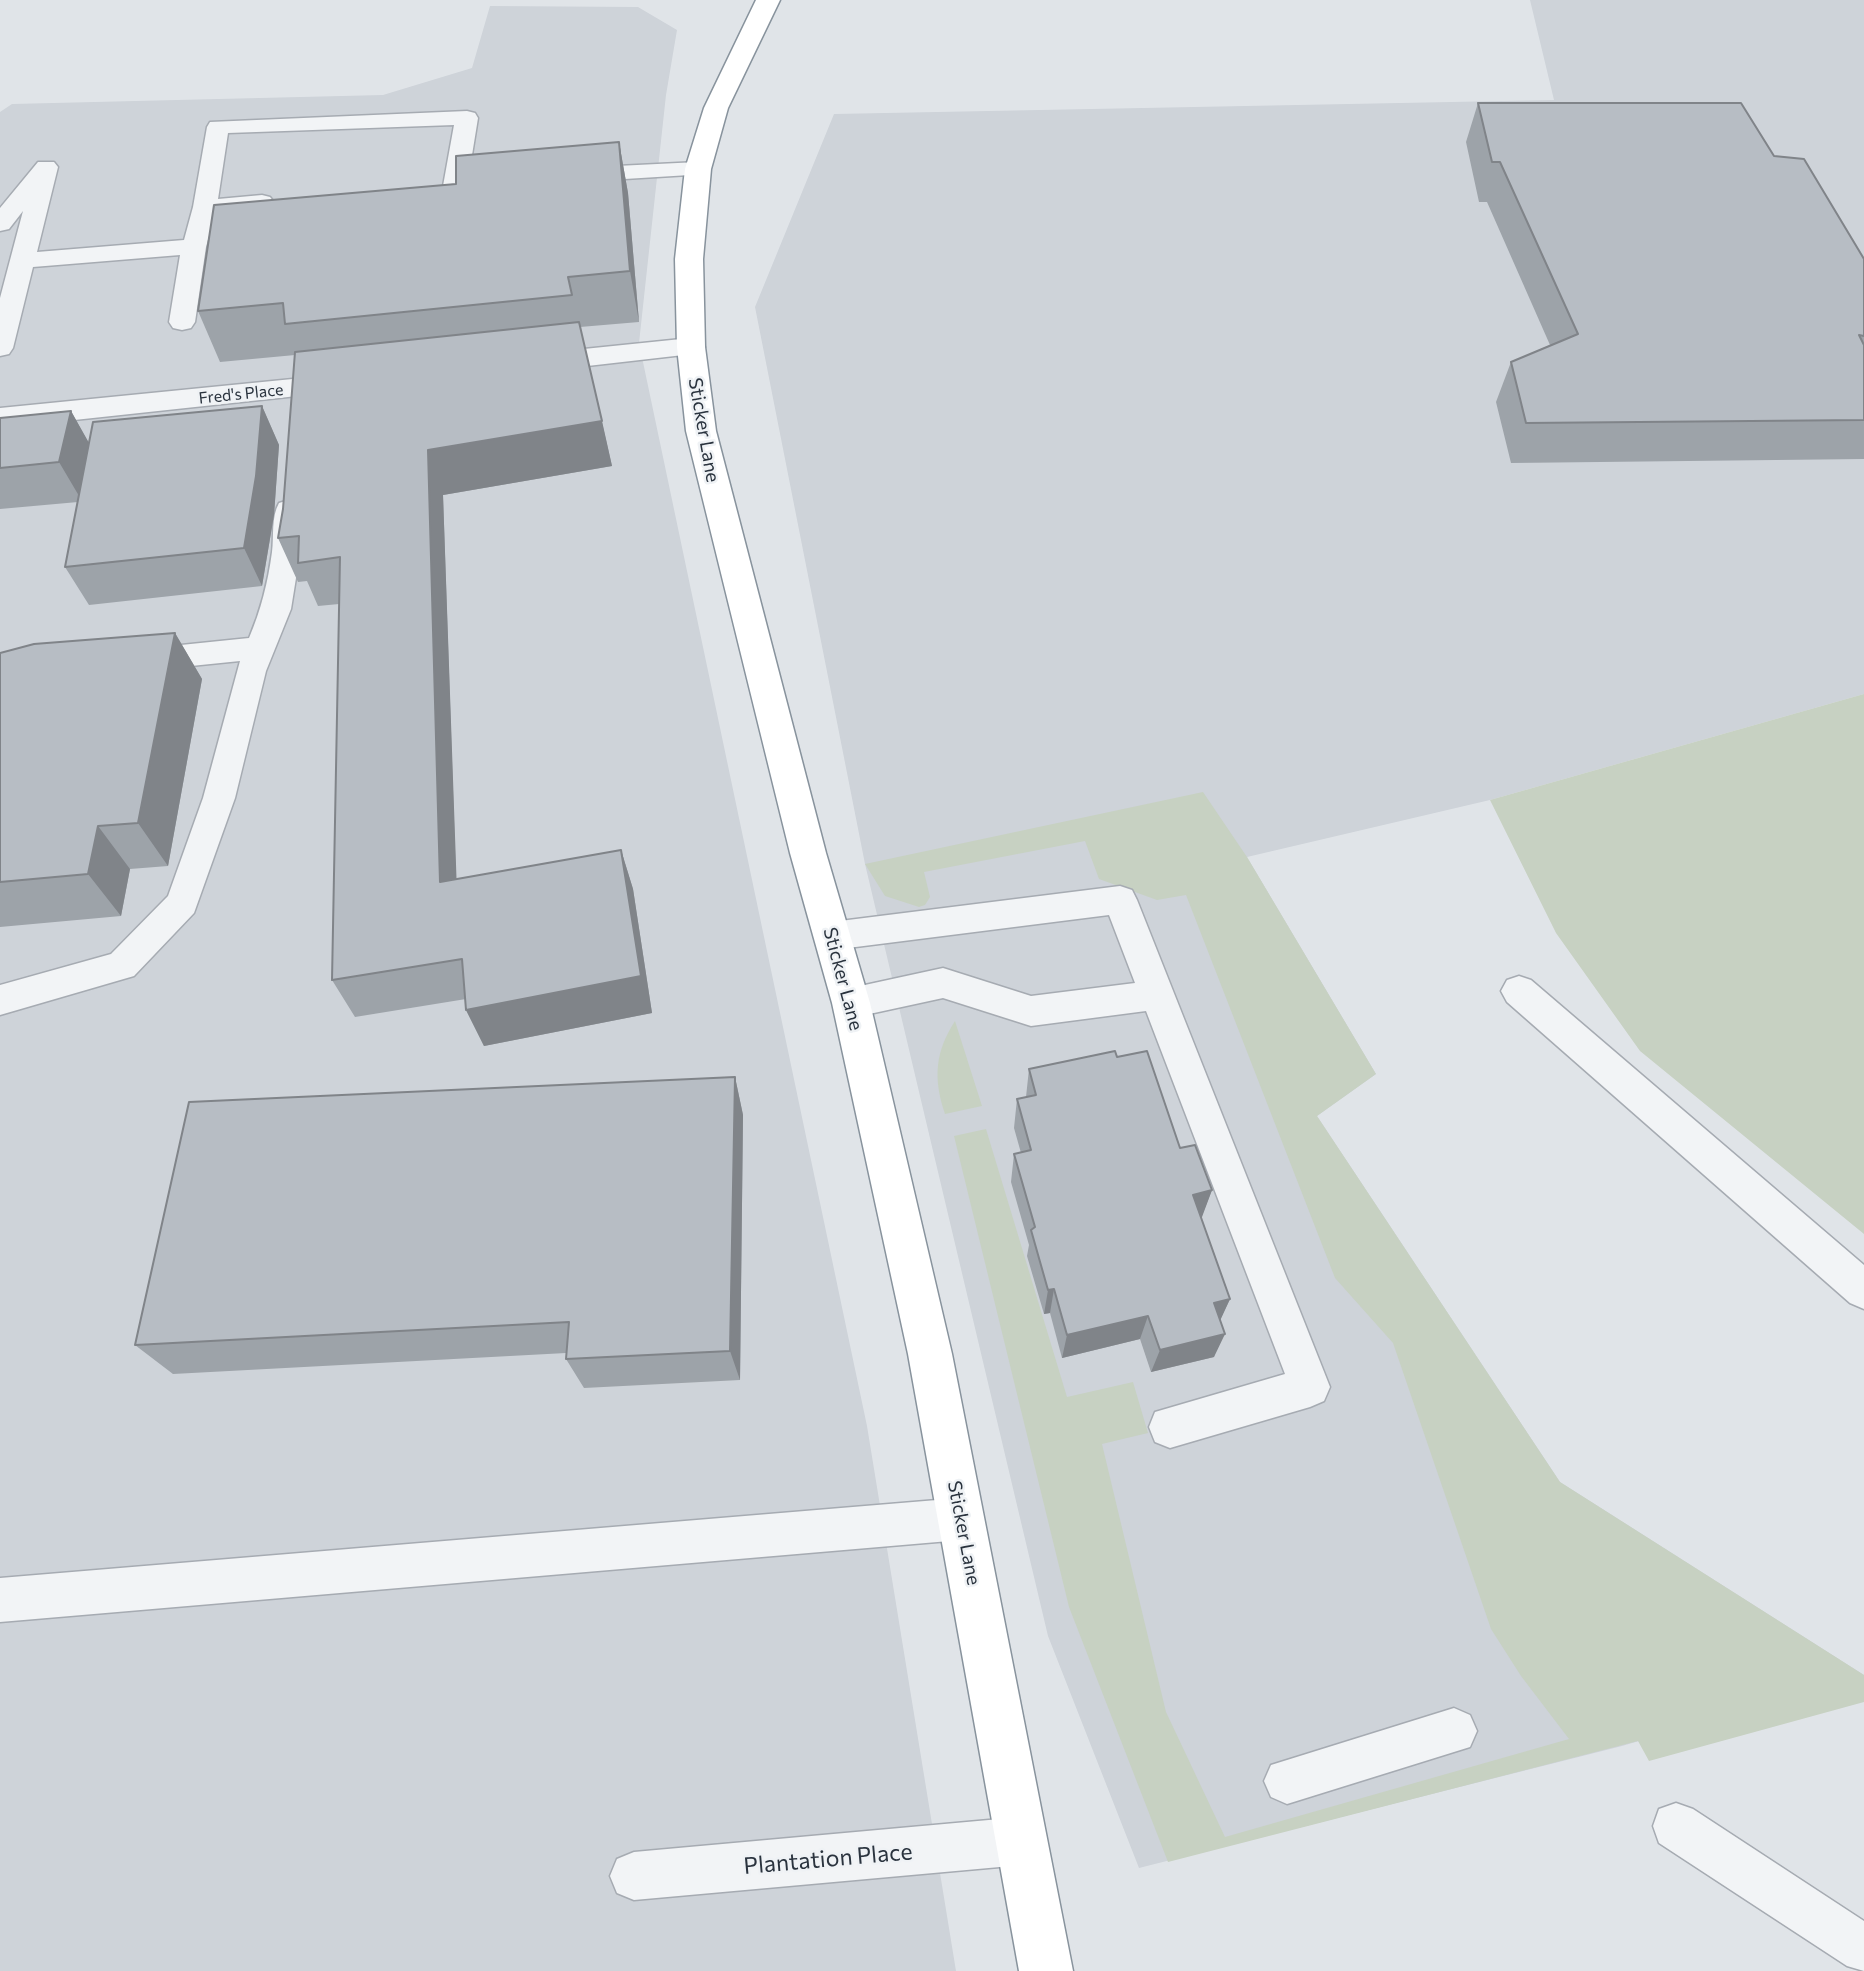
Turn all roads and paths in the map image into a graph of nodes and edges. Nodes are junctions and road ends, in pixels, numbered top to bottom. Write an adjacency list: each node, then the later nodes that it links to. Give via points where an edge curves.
1 (768, 0): 2 (highway, Sticker Lane, via 716,108)
2 (698, 169): 3 (lane); 13 (highway, Sticker Lane, via 689,259)
3 (555, 177)
4 (480, 183): 5 (lane)
5 (455, 186): 6 (lane); 8 (lane, via 467,118 218,127)
6 (427, 188)
7 (288, 200): 8 (lane)
8 (205, 207): 10 (lane)
9 (0, 225): 11 (lane, via 46,167)
10 (194, 247): 11 (lane); 12 (lane)
11 (24, 260): 14 (lane)
12 (182, 321)
13 (691, 347): 15 (street); 21 (highway, Sticker Lane, via 701,431)
14 (0, 348)
15 (501, 367)
16 (366, 381): 17 (street, Fred's Place, via 298,402)
17 (0, 418)
18 (291, 484): 19 (lane, via 276,609)
19 (260, 648): 20 (lane); 24 (lane, via 219,798 182,903 122,966)
20 (109, 663)
21 (832, 936): 23 (lane, via 1120,900); 25 (highway, Sticker Lane)
22 (1519, 991): 26 (lane)
23 (1155, 995): 25 (lane, via 1031,1011 943,983); 27 (lane, via 1310,1387)
24 (0, 1000)
25 (851, 1003): 28 (highway, Sticker Lane, via 930,1354)
26 (1864, 1290)
27 (1170, 1427)
28 (961, 1519): 29 (lane); 33 (highway, Sticker Lane)
29 (0, 1600)
30 (1454, 1731): 31 (lane)
31 (1287, 1781)
32 (1676, 1826): 35 (lane)
33 (1022, 1841): 34 (lane, Plantation Place); 36 (highway, Sticker Lane)
34 (634, 1876)
35 (1864, 1949)
36 (1046, 1971)

